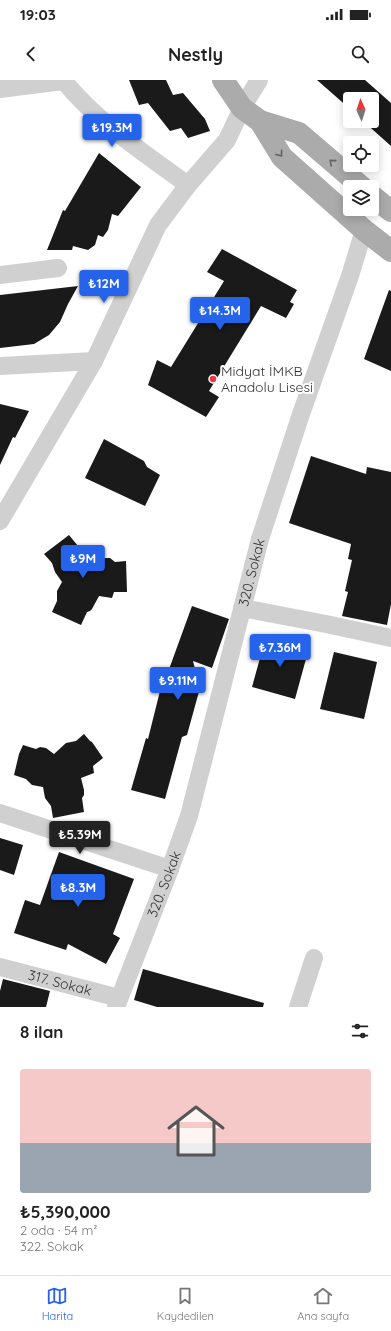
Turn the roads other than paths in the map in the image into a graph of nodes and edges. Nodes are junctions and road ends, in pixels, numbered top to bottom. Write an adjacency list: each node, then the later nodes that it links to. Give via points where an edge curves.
1 (63, 80): 4 (street); 8 (street, via 107,125)
2 (223, 80): 5 (main road)
3 (259, 80): 5 (street)
4 (0, 89)
5 (242, 108): 6 (main road); 8 (street, via 227,140)
6 (260, 121): 7 (main road, one-way to 6, via 299,133); 11 (main road, one-way to 11, via 282,157)
7 (354, 180)
8 (188, 186): 15 (street, via 158,225)
9 (379, 202): 10 (main road)
10 (391, 211)
11 (364, 230): 12 (main road); 18 (street, 320. Sokak, via 260,539)
12 (391, 251)
13 (58, 268): 14 (street)
14 (0, 275)
15 (94, 361): 16 (street); 17 (street)
16 (0, 366)
17 (0, 521)
18 (242, 608): 19 (street); 21 (street, 320. Sokak, via 189,816)
19 (391, 638)
20 (0, 813): 21 (street)
21 (170, 869): 24 (street, 320. Sokak)
22 (314, 958): 25 (street)
23 (0, 967): 24 (street, 317. Sokak)
24 (118, 1003)
25 (298, 1007)

